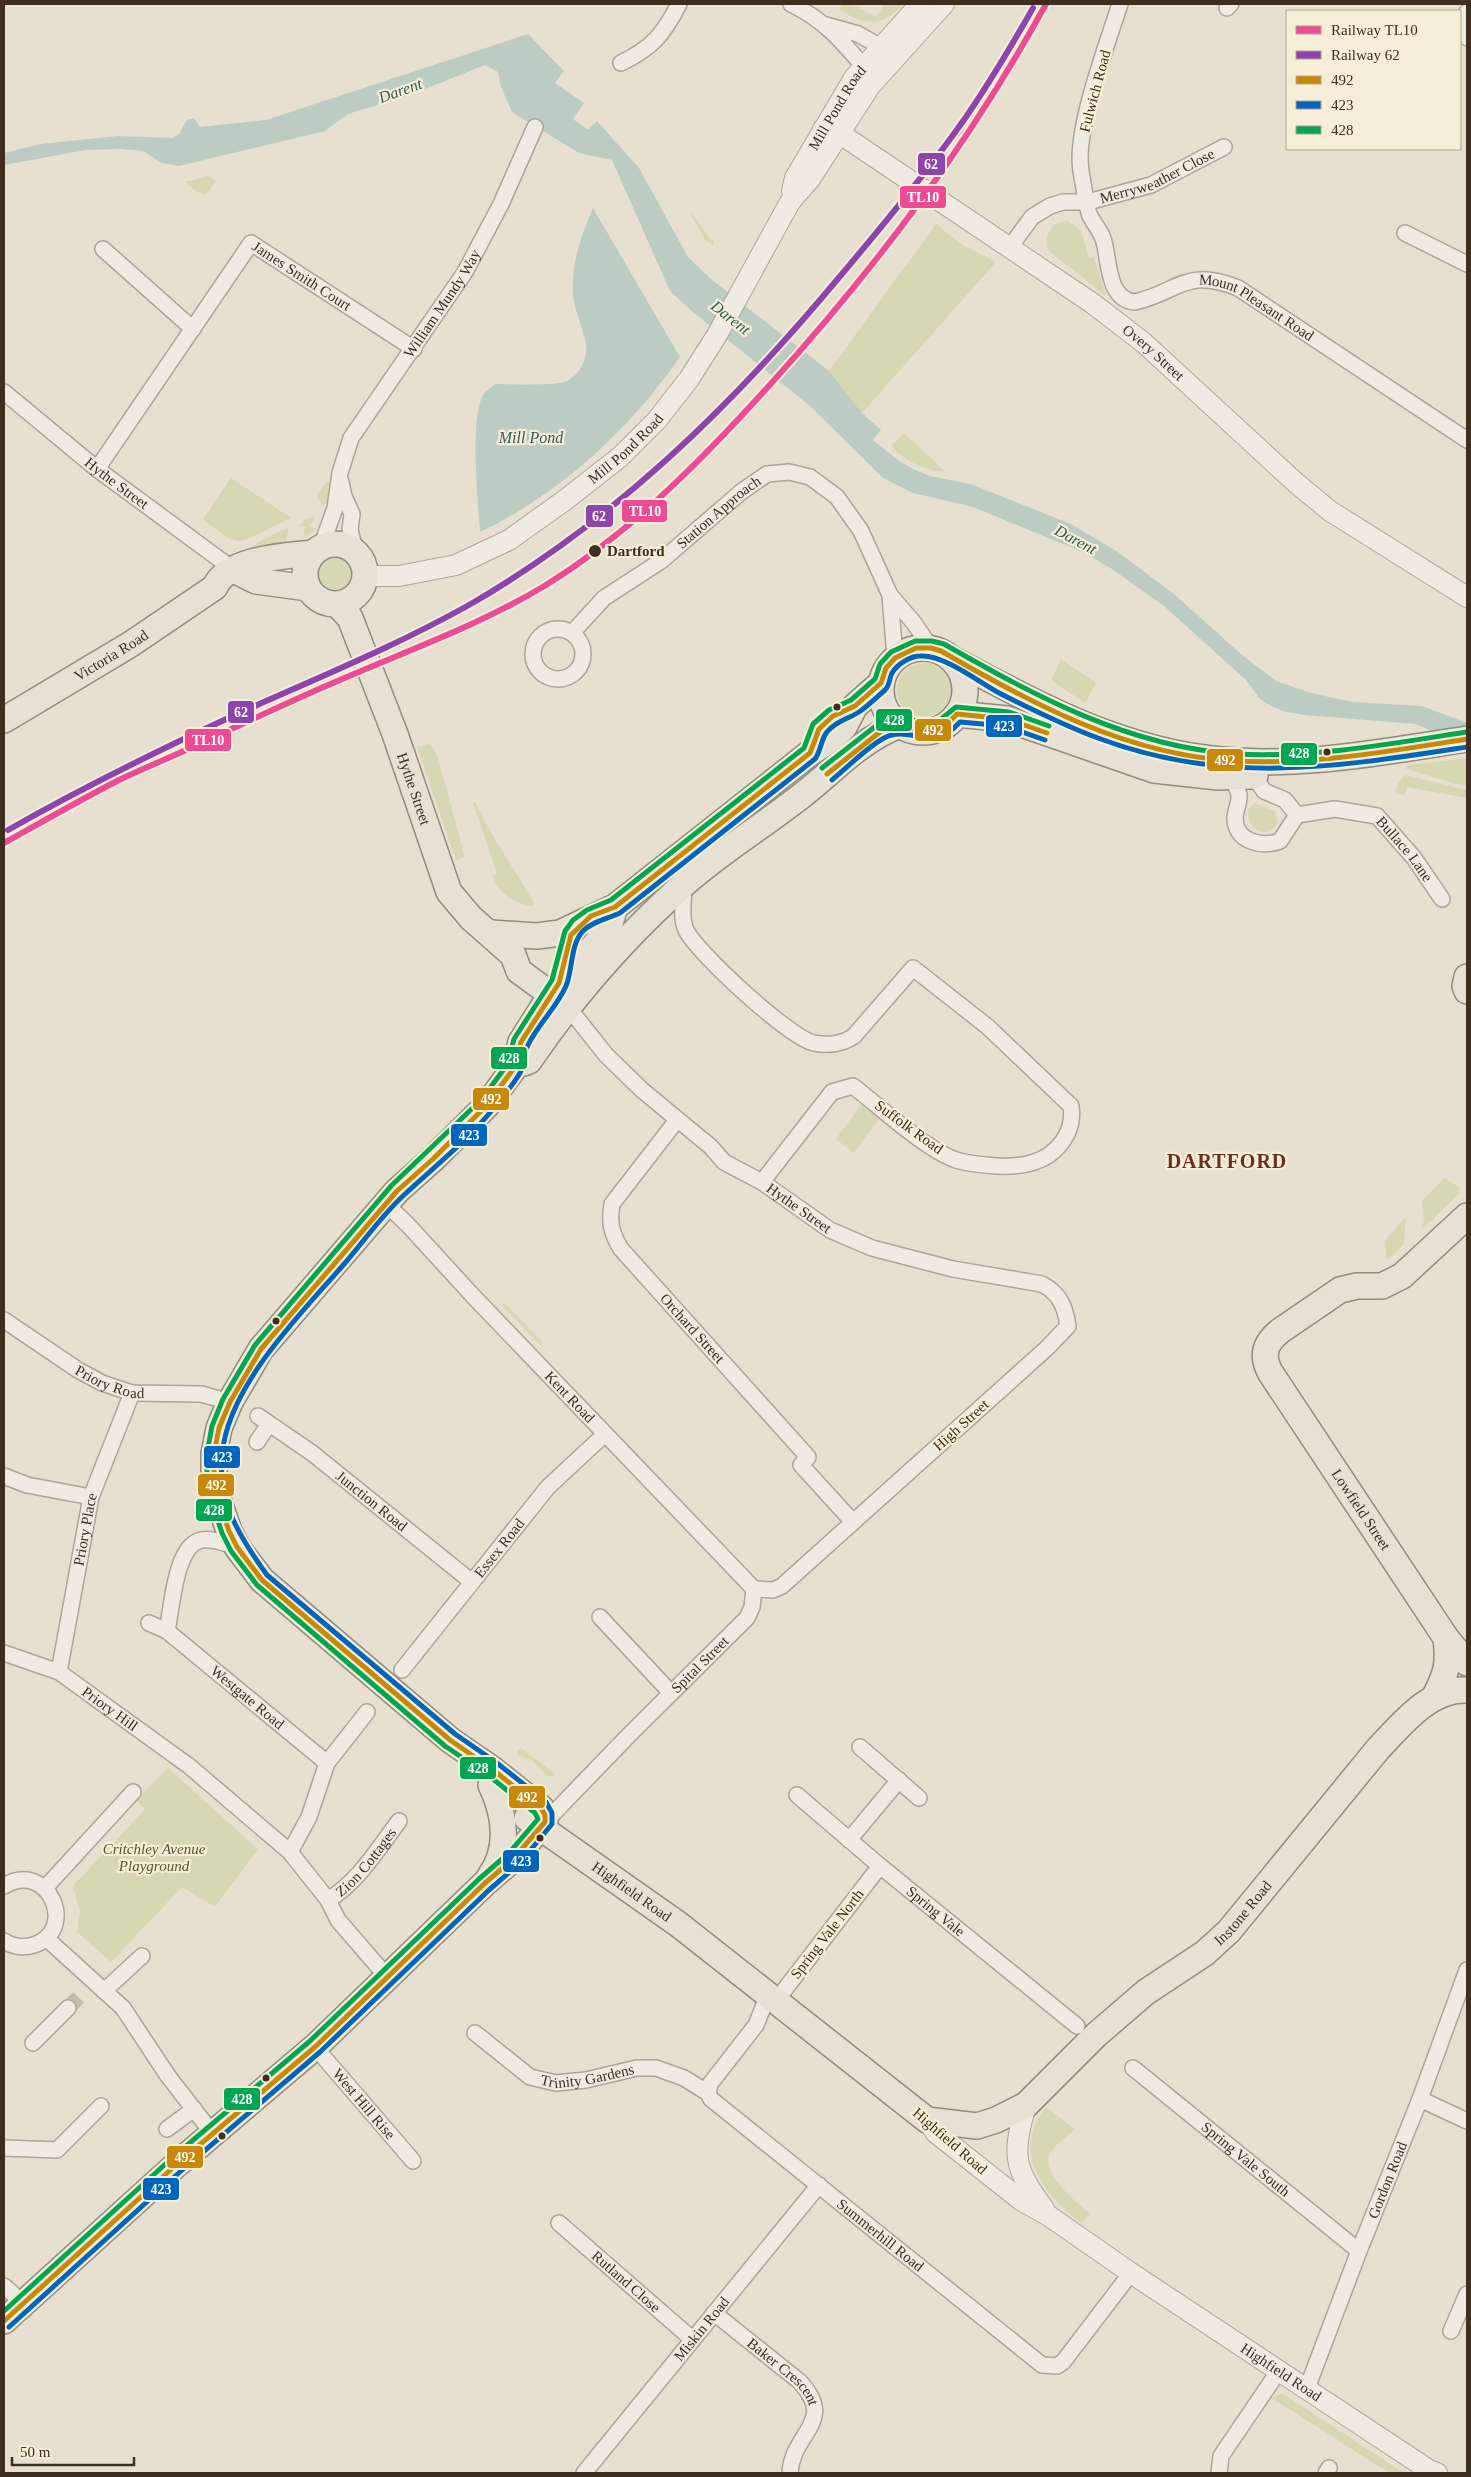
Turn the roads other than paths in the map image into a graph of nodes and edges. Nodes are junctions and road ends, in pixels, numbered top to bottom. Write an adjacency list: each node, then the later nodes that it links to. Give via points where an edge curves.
1 (679, 4): 8 (street, via 660,35 645,51)
2 (791, 4): 6 (street, via 811,13)
3 (920, 4): 7 (street)
4 (944, 4): 7 (street)
5 (1120, 4): 13 (street, Fulwich Road, via 1082,134 1080,168)
6 (826, 25): 7 (street, via 858,34); 9 (street)
7 (884, 56): 9 (street, Mill Pond Road); 11 (street, Mill Pond Road, via 870,86)
8 (621, 63)
9 (864, 67): 11 (street, Mill Pond Road, via 854,78)
10 (535, 127): 19 (street, William Mundy Way, via 485,238)
11 (831, 131): 15 (street, Overy Street); 27 (street, Mill Pond Road, via 810,179 790,202 689,379 657,420 620,457 509,540 456,565 399,576)
12 (1224, 147): 13 (street, Merryweather Close, via 1151,185)
13 (1088, 202): 15 (street, via 1062,202 1050,206 1032,217); 21 (street, Mount Pleasant Road, via 1090,216 1104,239 1114,285 1126,300 1140,301 1191,280 1238,288)
14 (1405, 233): 17 (street)
15 (1010, 247): 32 (street, Overy Street, via 1067,284 1144,342 1330,511)
16 (103, 249): 18 (street)
17 (1467, 264)
18 (193, 329): 19 (street, James Smith Court, via 251,243); 22 (street, James Smith Court)
19 (414, 349): 23 (street, William Mundy Way, via 352,438)
20 (4, 392): 22 (street, Hythe Street)
21 (1467, 440)
22 (97, 469): 26 (street, Hythe Street)
23 (340, 473): 24 (street, William Mundy Way, via 334,508); 25 (street, William Mundy Way, via 344,496 352,514 350,530)
24 (317, 550): 25 (main road, Victoria Road, via 335,543); 26 (main road, Victoria Road, via 258,559); 30 (main road, via 306,566 304,576)
25 (355, 550): 27 (main road, via 364,564)
26 (234, 570): 28 (main road, Victoria Road); 29 (main road, Victoria Road, via 219,579)
27 (366, 576): 33 (main road, via 361,591 354,599)
28 (256, 581): 29 (main road, Victoria Road); 30 (main road, Victoria Road)
29 (215, 587): 39 (main road, Victoria Road, via 131,644)
30 (308, 588): 33 (main road, Victoria Road, via 321,601)
31 (890, 595): 34 (street, Station Approach, via 861,531 837,497 810,477 778,472 754,482 661,561 604,598); 35 (street, Station Approach); 36 (street, Station Approach)
32 (1467, 597)
33 (338, 605): 50 (main road, Hythe Street, via 350,618 395,734 450,892 471,918)
34 (572, 633)
35 (941, 653): 36 (main road, via 908,650); 38 (main road, via 963,677 963,703); 44 (main road, via 1026,699 1101,732)
36 (895, 658): 37 (main road, via 886,668)
37 (881, 683): 40 (main road, via 884,707); 49 (main road, via 855,706 844,727 830,740)
38 (957, 714): 40 (main road, via 948,724 934,731 918,732); 45 (main road, via 1007,719 1154,770 1202,776)
39 (4, 720)
40 (900, 725): 47 (main road, via 880,732 850,754 804,794)
41 (1467, 739): 43 (main road)
42 (1467, 750): 43 (main road)
43 (1408, 753): 44 (main road, via 1290,761 1240,761); 45 (main road)
44 (1182, 754): 45 (main road, via 1197,768)
45 (1243, 776): 46 (street, via 1264,791 1285,800); 46 (street, via 1235,821 1241,833 1252,843 1267,845 1280,841)
46 (1297, 815): 48 (street, Bullace Lane, via 1335,809 1377,816 1414,858)
47 (684, 885): 53 (main road, via 596,972); 56 (street, Suffolk Road, via 685,928 693,942 794,1035 813,1043 831,1044 848,1040 913,968 988,1028 1071,1106 1069,1132 1057,1149 1033,1163 1008,1167 956,1160 938,1151 853,1086 843,1087 832,1092)
48 (1442, 899)
49 (615, 906): 50 (main road, via 560,933 537,936); 53 (main road, via 608,930)
50 (490, 933): 53 (main road, Hythe Street, via 513,955 526,957)
51 (1467, 977): 52 (main road)
52 (1467, 991)
53 (559, 995): 54 (main road, via 521,1042); 54 (main road, via 529,1061); 55 (street, Hythe Street, via 606,1056)
54 (514, 1068): 57 (main road, via 487,1105 397,1191)
55 (677, 1120): 56 (street, Hythe Street, via 711,1147 724,1162); 67 (street, Orchard Street, via 612,1204 609,1220 614,1237 621,1249 808,1457 801,1465)
56 (762, 1182): 60 (street, Hythe Street, via 830,1230 872,1248 953,1269 1042,1284 1058,1296 1065,1308)
57 (387, 1205): 62 (main road, via 262,1349); 63 (street, Kent Road)
58 (1467, 1216): 74 (main road, Lowfield Street, via 1402,1276 1382,1286 1340,1290 1280,1331 1264,1351 1264,1362 1270,1372)
59 (4, 1320): 61 (street, Priory Road, via 78,1370)
60 (1068, 1326): 67 (street, High Street)
61 (132, 1394): 62 (street, Priory Road, via 201,1394); 66 (street, Priory Place)
62 (230, 1402): 68 (main road, Highfield Road, via 219,1428 214,1477 220,1506)
63 (604, 1434): 69 (street, Essex Road, via 548,1487); 70 (street, Kent Road)
64 (257, 1442): 69 (street, Junction Road, via 263,1420 312,1453)
65 (4, 1476): 66 (street, via 27,1485)
66 (91, 1497): 78 (street, Priory Place)
67 (853, 1522): 70 (street, via 782,1586 773,1590)
68 (237, 1547): 73 (street, via 214,1540 202,1540 188,1547 181,1562); 82 (main road, Highfield Road, via 279,1596)
69 (472, 1582): 77 (street, Essex Road)
70 (754, 1589): 80 (street, Spital Street, via 747,1618)
71 (600, 1617): 80 (street)
72 (149, 1623): 73 (street, Westgate Road)
73 (168, 1631): 84 (street, Westgate Road)
74 (1446, 1638): 76 (main road, Lowfield Street); 79 (main road, Instone Road)
75 (4, 1652): 78 (street, Priory Hill)
76 (1467, 1662): 79 (main road)
77 (402, 1670)
78 (59, 1672): 94 (street, Priory Hill, via 189,1766)
79 (1452, 1692): 116 (main road, Instone Road, via 1403,1723 1378,1749 1229,1931 1205,1953 1146,1992)
80 (671, 1693): 91 (street, Spital Street)
81 (367, 1712): 84 (street)
82 (450, 1740): 86 (main road, Highfield Road); 91 (main road, Highfield Road, via 541,1808 545,1815)
83 (860, 1747): 85 (street)
84 (327, 1763): 94 (street, via 309,1817)
85 (899, 1780): 89 (street); 92 (street)
86 (491, 1786): 91 (main road, Highfield Road, via 518,1811); 97 (main road, Highfield Road, via 503,1818 502,1849)
87 (133, 1792): 99 (street)
88 (797, 1795): 92 (street, Spring Vale)
89 (918, 1798)
90 (399, 1821): 100 (street, Zion Cottages, via 357,1876)
91 (543, 1825): 93 (main road, Highfield Road); 95 (main road)
92 (849, 1840): 96 (street, Spring Vale)
93 (568, 1848): 95 (main road, via 544,1844); 107 (main road, Highfield Road, via 678,1924)
94 (290, 1852): 100 (street, Priory Hill)
95 (514, 1858): 97 (main road)
96 (880, 1866): 107 (street, Spring Vale North, via 782,1993); 109 (street, Spring Vale)
97 (484, 1884): 105 (main road)
98 (4, 1886): 99 (street, via 26,1880)
99 (45, 1888): 101 (street, via 52,1897 56,1913 53,1929)
100 (328, 1900): 105 (street, Priory Hill, via 338,1920)
101 (46, 1938): 102 (street, via 28,1947); 106 (street)
102 (4, 1941)
103 (142, 1956): 106 (street)
104 (1467, 1970): 115 (street, Gordon Road)
105 (388, 1978): 112 (main road)
106 (94, 1988): 118 (street, via 123,2008)
107 (772, 1997): 114 (street, via 764,2005 756,2025 710,2084); 119 (main road, Highfield Road)
108 (68, 2008): 111 (street)
109 (1077, 2026)
110 (476, 2034): 114 (street, Trinity Gardens, via 530,2077 556,2083 586,2080 637,2068 656,2068 684,2078)
111 (33, 2043)
112 (315, 2048): 122 (main road); 124 (street, West Hill Rise)
113 (1133, 2068): 128 (street, Spring Vale South)
114 (708, 2093): 125 (street, Summerhill Road, via 711,2099)
115 (1420, 2099): 120 (street); 128 (street, Gordon Road)
116 (1026, 2105): 119 (main road, Instone Road, via 977,2126); 126 (street, via 1016,2142 1017,2158 1025,2184)
117 (101, 2106): 123 (street, via 57,2150)
118 (194, 2110): 121 (street); 122 (street)
119 (927, 2120): 126 (street, Highfield Road, via 936,2133 1022,2201)
120 (1467, 2120)
121 (168, 2129)
122 (213, 2134): 132 (main road)
123 (4, 2148)
124 (413, 2161)
125 (819, 2185): 129 (street, Summerhill Road, via 1042,2366 1057,2366 1063,2362); 133 (street, Miskin Road)
126 (1049, 2216): 129 (street, Highfield Road)
127 (559, 2223): 136 (street, Rutland Close)
128 (1359, 2251): 138 (street, Gordon Road)
129 (1131, 2273): 137 (street, Highfield Road)
130 (4, 2286): 132 (street)
131 (1467, 2294): 135 (street)
132 (22, 2303): 134 (main road)
133 (714, 2313): 136 (street, Miskin Road); 141 (street, Baker Crescent, via 799,2380 811,2394 816,2406 814,2420 795,2451)
134 (4, 2321)
135 (1451, 2331)
136 (692, 2339): 140 (street, Miskin Road)
137 (1278, 2372): 138 (street, Highfield Road); 142 (street, via 1221,2456)
138 (1306, 2391): 139 (street, Highfield Road)
139 (1432, 2472)
140 (584, 2473)
141 (790, 2473)
142 (1219, 2473)

